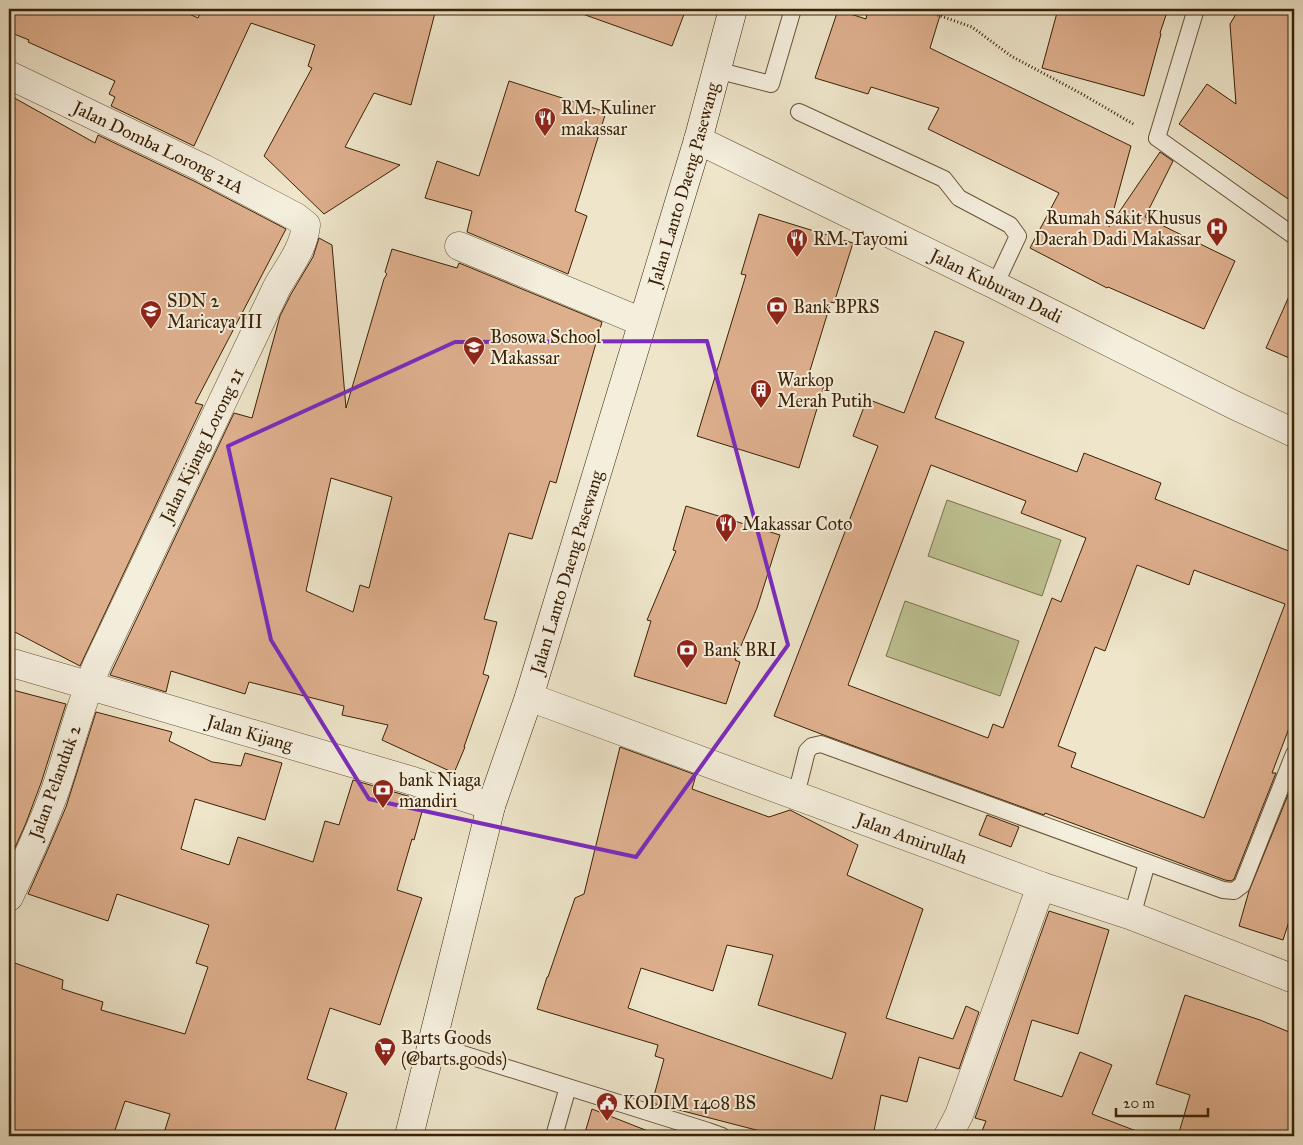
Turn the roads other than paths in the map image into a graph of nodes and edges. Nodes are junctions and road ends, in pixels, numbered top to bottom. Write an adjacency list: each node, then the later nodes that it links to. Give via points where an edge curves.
1 (733, 9): 4 (street, Jalan Lanto Daeng Pasewang)
2 (793, 9): 4 (lane, via 771,84)
3 (1196, 9): 9 (lane, via 1157,138)
4 (716, 70): 7 (street, Jalan Lanto Daeng Pasewang)
5 (9, 74): 8 (street, Jalan Domba Lorong 21A, via 202,168)
6 (799, 112): 11 (lane, via 944,179 959,198 1010,225 1018,236)
7 (698, 140): 11 (street, Jalan Kuburan Dadi); 12 (street, Jalan Lanto Daeng Pasewang)
8 (306, 225): 15 (street, Jalan Kijang Lorong 21, via 298,251 277,287)
9 (1294, 236)
10 (459, 246): 12 (street)
11 (995, 285): 13 (street, Jalan Kuburan Dadi)
12 (642, 322): 16 (street, Jalan Lanto Daeng Pasewang)
13 (1294, 433)
14 (9, 662): 15 (street, Jalan Kijang)
15 (92, 675): 19 (street, Jalan Kijang); 22 (street, Jalan Pelanduk 2, via 56,788)
16 (529, 697): 18 (street, Jalan Amirullah); 19 (street, Jalan Lanto Daeng Pasewang)
17 (1294, 754): 20 (lane, via 1242,885 1234,891)
18 (796, 795): 20 (lane, via 807,751 821,744); 21 (street, Jalan Amirullah)
19 (491, 806): 25 (street, Jalan Lanto Daeng Pasewang)
20 (1148, 863): 23 (lane)
21 (1041, 886): 23 (street, Jalan Amirullah); 30 (street, via 959,1115)
22 (9, 897)
23 (1132, 916): 24 (street, Jalan Amirullah)
24 (1294, 980)
25 (432, 1044): 26 (lane); 27 (street, Jalan Lanto Daeng Pasewang)
26 (568, 1087): 28 (lane); 29 (lane)
27 (409, 1136)
28 (554, 1136)
29 (722, 1136)
30 (948, 1136)

